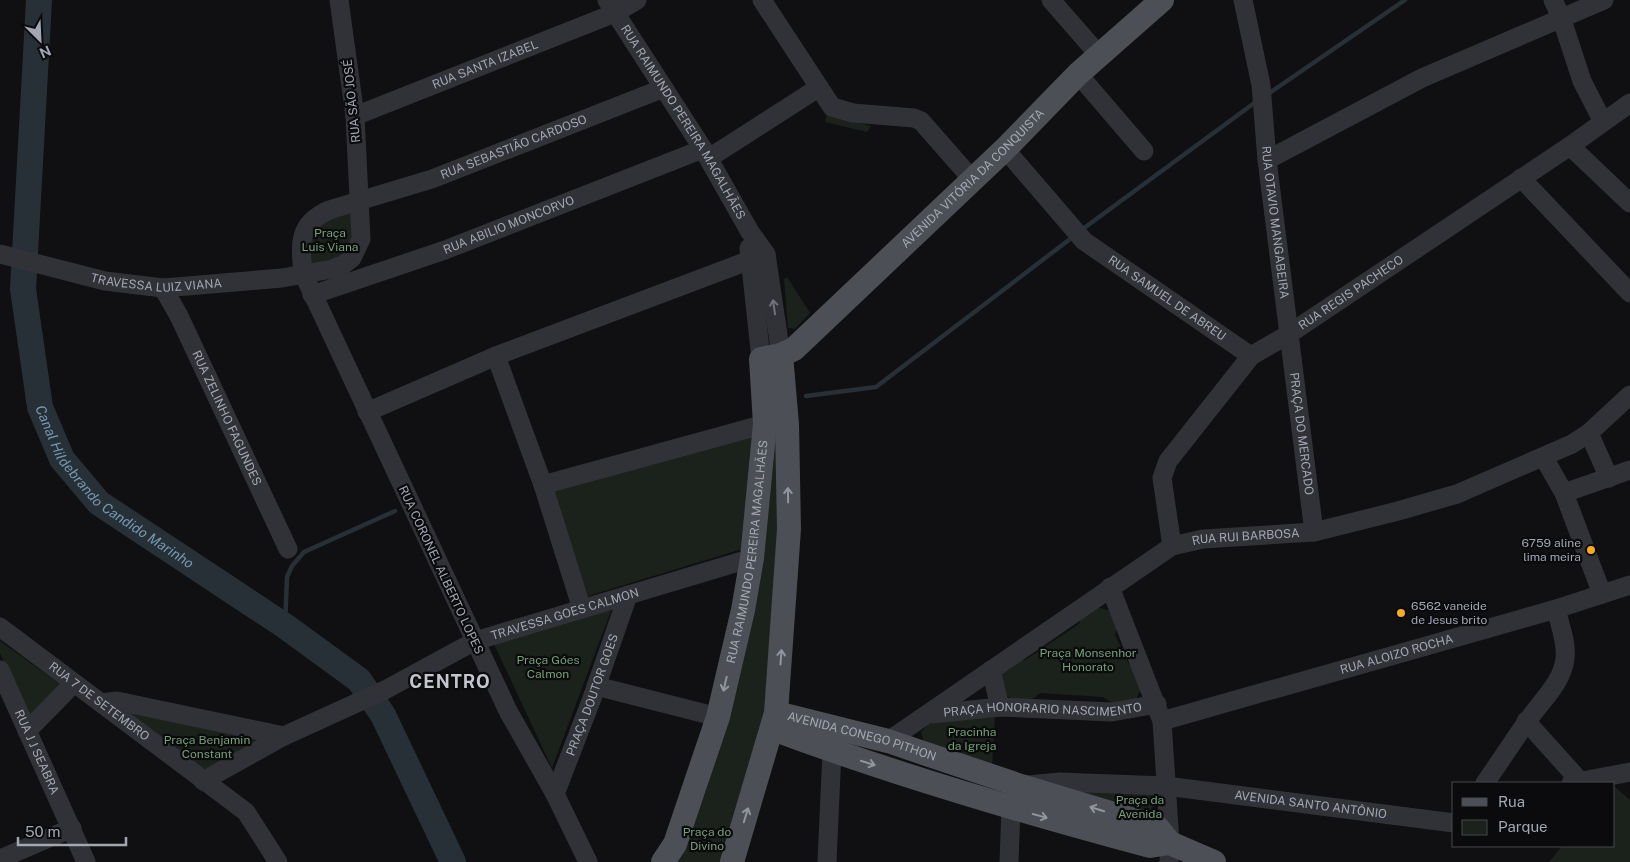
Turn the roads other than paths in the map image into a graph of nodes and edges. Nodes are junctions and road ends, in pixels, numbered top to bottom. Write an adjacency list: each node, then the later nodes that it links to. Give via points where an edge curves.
1 (339, 0): 16 (street, RUA SÃO JOSÉ)
2 (637, 0): 9 (street, RUA SANTA IZABEL)
3 (762, 0): 14 (street)
4 (1051, 0): 11 (street)
5 (1162, 0): 11 (main road, AVENIDA VITÓRIA DA CONQUISTA)
6 (1243, 0): 22 (street, RUA OTAVIO MANGABEIRA, via 1261,85)
7 (1553, 0): 10 (street)
8 (1604, 0): 10 (street)
9 (611, 6): 13 (street, RUA RAIMUNDO PEREIRA MAGALHÃES); 16 (street, RUA SANTA IZABEL)
10 (1561, 17): 17 (street, via 1582,82); 22 (street, via 1422,78)
11 (1099, 55): 12 (main road, AVENIDA VITÓRIA DA CONQUISTA)
12 (1078, 74): 19 (main road, AVENIDA VITÓRIA DA CONQUISTA); 20 (street)
13 (664, 88): 21 (street, RUA RAIMUNDO PEREIRA MAGALHÃES); 25 (street, RUA SEBASTIÃO CARDOSO, via 432,179)
14 (818, 88): 21 (street, RUA ABILIO MONCORVO); 24 (street, via 832,106 841,110 921,121)
15 (1630, 103): 17 (street, RUA REGIS PACHECO)
16 (355, 116): 25 (street, RUA SÃO JOSÉ)
17 (1603, 122): 18 (street, RUA REGIS PACHECO)
18 (1570, 146): 23 (street, RUA REGIS PACHECO); 26 (street)
19 (1005, 149): 24 (main road, AVENIDA VITÓRIA DA CONQUISTA); 35 (street, RUA SAMUEL DE ABREU, via 1084,241)
20 (1144, 151)
21 (706, 153): 28 (street, RUA RAIMUNDO PEREIRA MAGALHÃES, via 750,232); 32 (street, RUA ABILIO MONCORVO, via 445,250)
22 (1267, 160): 33 (street, RUA OTAVIO MANGABEIRA)
23 (1522, 178): 31 (street); 33 (street, RUA REGIS PACHECO)
24 (972, 179): 36 (main road, AVENIDA VITÓRIA DA CONQUISTA, via 794,349)
25 (360, 202): 29 (street, via 317,215 308,225 300,249); 29 (street, RUA SÃO JOSÉ, via 361,239 352,258 332,269)
26 (1630, 204)
27 (6, 256): 30 (street, TRAVESSA LUIZ VIANA, via 105,282)
28 (758, 256): 34 (street); 36 (street, RUA RAIMUNDO PEREIRA MAGALHÃES)
29 (303, 273): 30 (street, TRAVESSA LUIZ VIANA, via 282,278); 32 (street, RUA CORONEL ALBERTO LOPES)
30 (163, 288): 48 (street, RUA ZELINHO FAGUNDES, via 180,316)
31 (1630, 293)
32 (312, 295): 38 (street, RUA CORONEL ALBERTO LOPES)
33 (1289, 334): 35 (street, RUA REGIS PACHECO); 46 (street, PRAÇA DO MERCADO)
34 (496, 356): 38 (street); 44 (street)
35 (1251, 356): 47 (street, RUA REGIS PACHECO, via 1168,461 1162,478)
36 (771, 357): 39 (main road, RUA RAIMUNDO PEREIRA MAGALHÃES)
37 (1630, 395): 40 (street, RUA RUI BARBOSA)
38 (367, 412): 57 (street, RUA CORONEL ALBERTO LOPES)
39 (776, 424): 44 (street); 49 (main road, RUA RAIMUNDO PEREIRA MAGALHÃES); 67 (main road, RUA RAIMUNDO PEREIRA MAGALHÃES, one-way to 39, via 789,529)
40 (1588, 433): 41 (street, RUA RUI BARBOSA); 43 (street)
41 (1544, 458): 45 (street); 46 (street, RUA RUI BARBOSA, via 1458,494)
42 (1630, 470): 43 (street)
43 (1609, 478): 45 (street)
44 (543, 485): 54 (street)
45 (1564, 493): 52 (street)
46 (1314, 532): 47 (street, RUA RUI BARBOSA, via 1204,539)
47 (1172, 546): 51 (street, RUA RUI BARBOSA)
48 (288, 549)
49 (752, 558): 53 (street, TRAVESSA GOES CALMON); 66 (main road, RUA RAIMUNDO PEREIRA MAGALHÃES, one-way to 66)
50 (1630, 585): 52 (street, RUA ALOIZO ROCHA)
51 (1110, 587): 59 (street, RUA RUI BARBOSA); 64 (street)
52 (1602, 594): 55 (street, RUA ALOIZO ROCHA)
53 (628, 595): 54 (street, TRAVESSA GOES CALMON); 61 (street, PRAÇA DOUTOR GOES)
54 (582, 609): 57 (street, TRAVESSA GOES CALMON)
55 (1556, 610): 64 (street, RUA ALOIZO ROCHA); 68 (street, via 1566,659 1556,683)
56 (0, 628): 60 (street, RUA 7 DE SETEMBRO)
57 (475, 641): 70 (street, TRAVESSA GOES CALMON, via 358,704); 79 (street, RUA CORONEL ALBERTO LOPES, via 508,711)
58 (0, 670): 69 (street, RUA J J SEABRA)
59 (991, 670): 63 (street); 65 (street, RUA RUI BARBOSA)
60 (74, 683): 62 (street, RUA 7 DE SETEMBRO); 69 (street)
61 (596, 686): 66 (street); 79 (street, PRAÇA DOUTOR GOES)
62 (101, 703): 70 (street, via 117,701); 74 (street, RUA 7 DE SETEMBRO)
63 (1000, 707): 64 (street, PRAÇA HONORARIO NASCIMENTO); 65 (street, PRAÇA HONORARIO NASCIMENTO)
64 (1160, 712): 78 (street)
65 (930, 714): 71 (street, RUA RUI BARBOSA)
66 (718, 717): 88 (main road, RUA RAIMUNDO PEREIRA MAGALHÃES, via 675,844)
67 (774, 721): 71 (main road, AVENIDA CONEGO PITHON); 72 (main road, AVENIDA CONEGO PITHON); 89 (main road, RUA RAIMUNDO PEREIRA MAGALHÃES, one-way to 67)
68 (1526, 721): 75 (street); 76 (street)
69 (27, 731): 82 (street, RUA J J SEABRA)
70 (284, 736): 74 (street)
71 (888, 741): 77 (main road, AVENIDA CONEGO PITHON)
72 (832, 751): 80 (main road, AVENIDA CONEGO PITHON, one-way to 80); 90 (street)
73 (1630, 772): 76 (street)
74 (203, 781): 86 (street, RUA 7 DE SETEMBRO, via 246,812)
75 (1486, 782)
76 (1575, 782)
77 (1021, 786): 78 (street, AVENIDA SANTO ANTÔNIO, via 1060,782); 83 (main road, AVENIDA CONEGO PITHON, one-way to 77, via 1157,827)
78 (1166, 786): 81 (street, AVENIDA SANTO ANTÔNIO); 83 (street)
79 (555, 794): 87 (street, RUA CORONEL ALBERTO LOPES)
80 (1011, 808): 83 (main road, AVENIDA CONEGO PITHON, one-way to 83); 91 (street)
81 (1452, 823)
82 (72, 828): 84 (street); 85 (street, RUA J J SEABRA)
83 (1170, 852): 92 (main road, AVENIDA CONEGO PITHON)
84 (0, 859)
85 (86, 862)
86 (278, 862)
87 (588, 862)
88 (664, 862)
89 (732, 862)
90 (827, 862)
91 (1009, 862)
92 (1214, 862)

